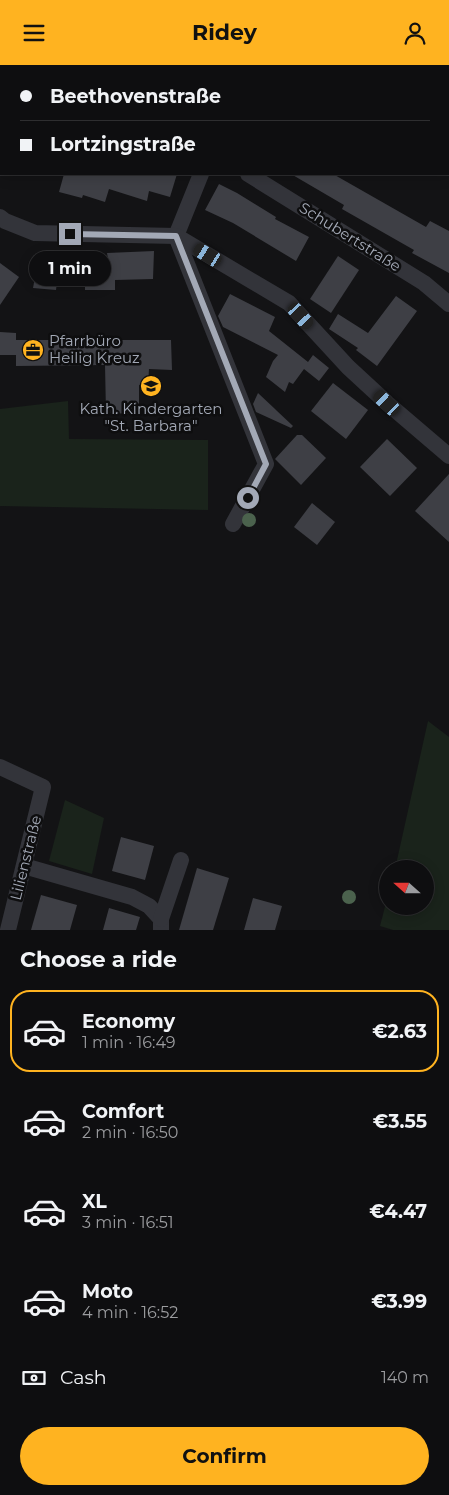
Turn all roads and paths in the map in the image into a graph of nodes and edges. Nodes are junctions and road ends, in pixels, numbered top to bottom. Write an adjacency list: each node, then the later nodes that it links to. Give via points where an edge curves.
1 (201, 175): 4 (street)
2 (250, 175): 5 (street, Schubertstraße, via 424,283)
3 (0, 217): 4 (street, via 35,233)
4 (176, 236): 6 (street, via 289,303 348,367); 7 (street, via 266,464)
5 (449, 304)
6 (449, 456)
7 (233, 524)
8 (0, 767): 10 (street, Lilienstraße, via 44,787)
9 (181, 860): 11 (street)
10 (24, 866): 11 (street, via 132,897 149,906); 12 (street, Lilienstraße)
11 (161, 925)
12 (8, 930)

